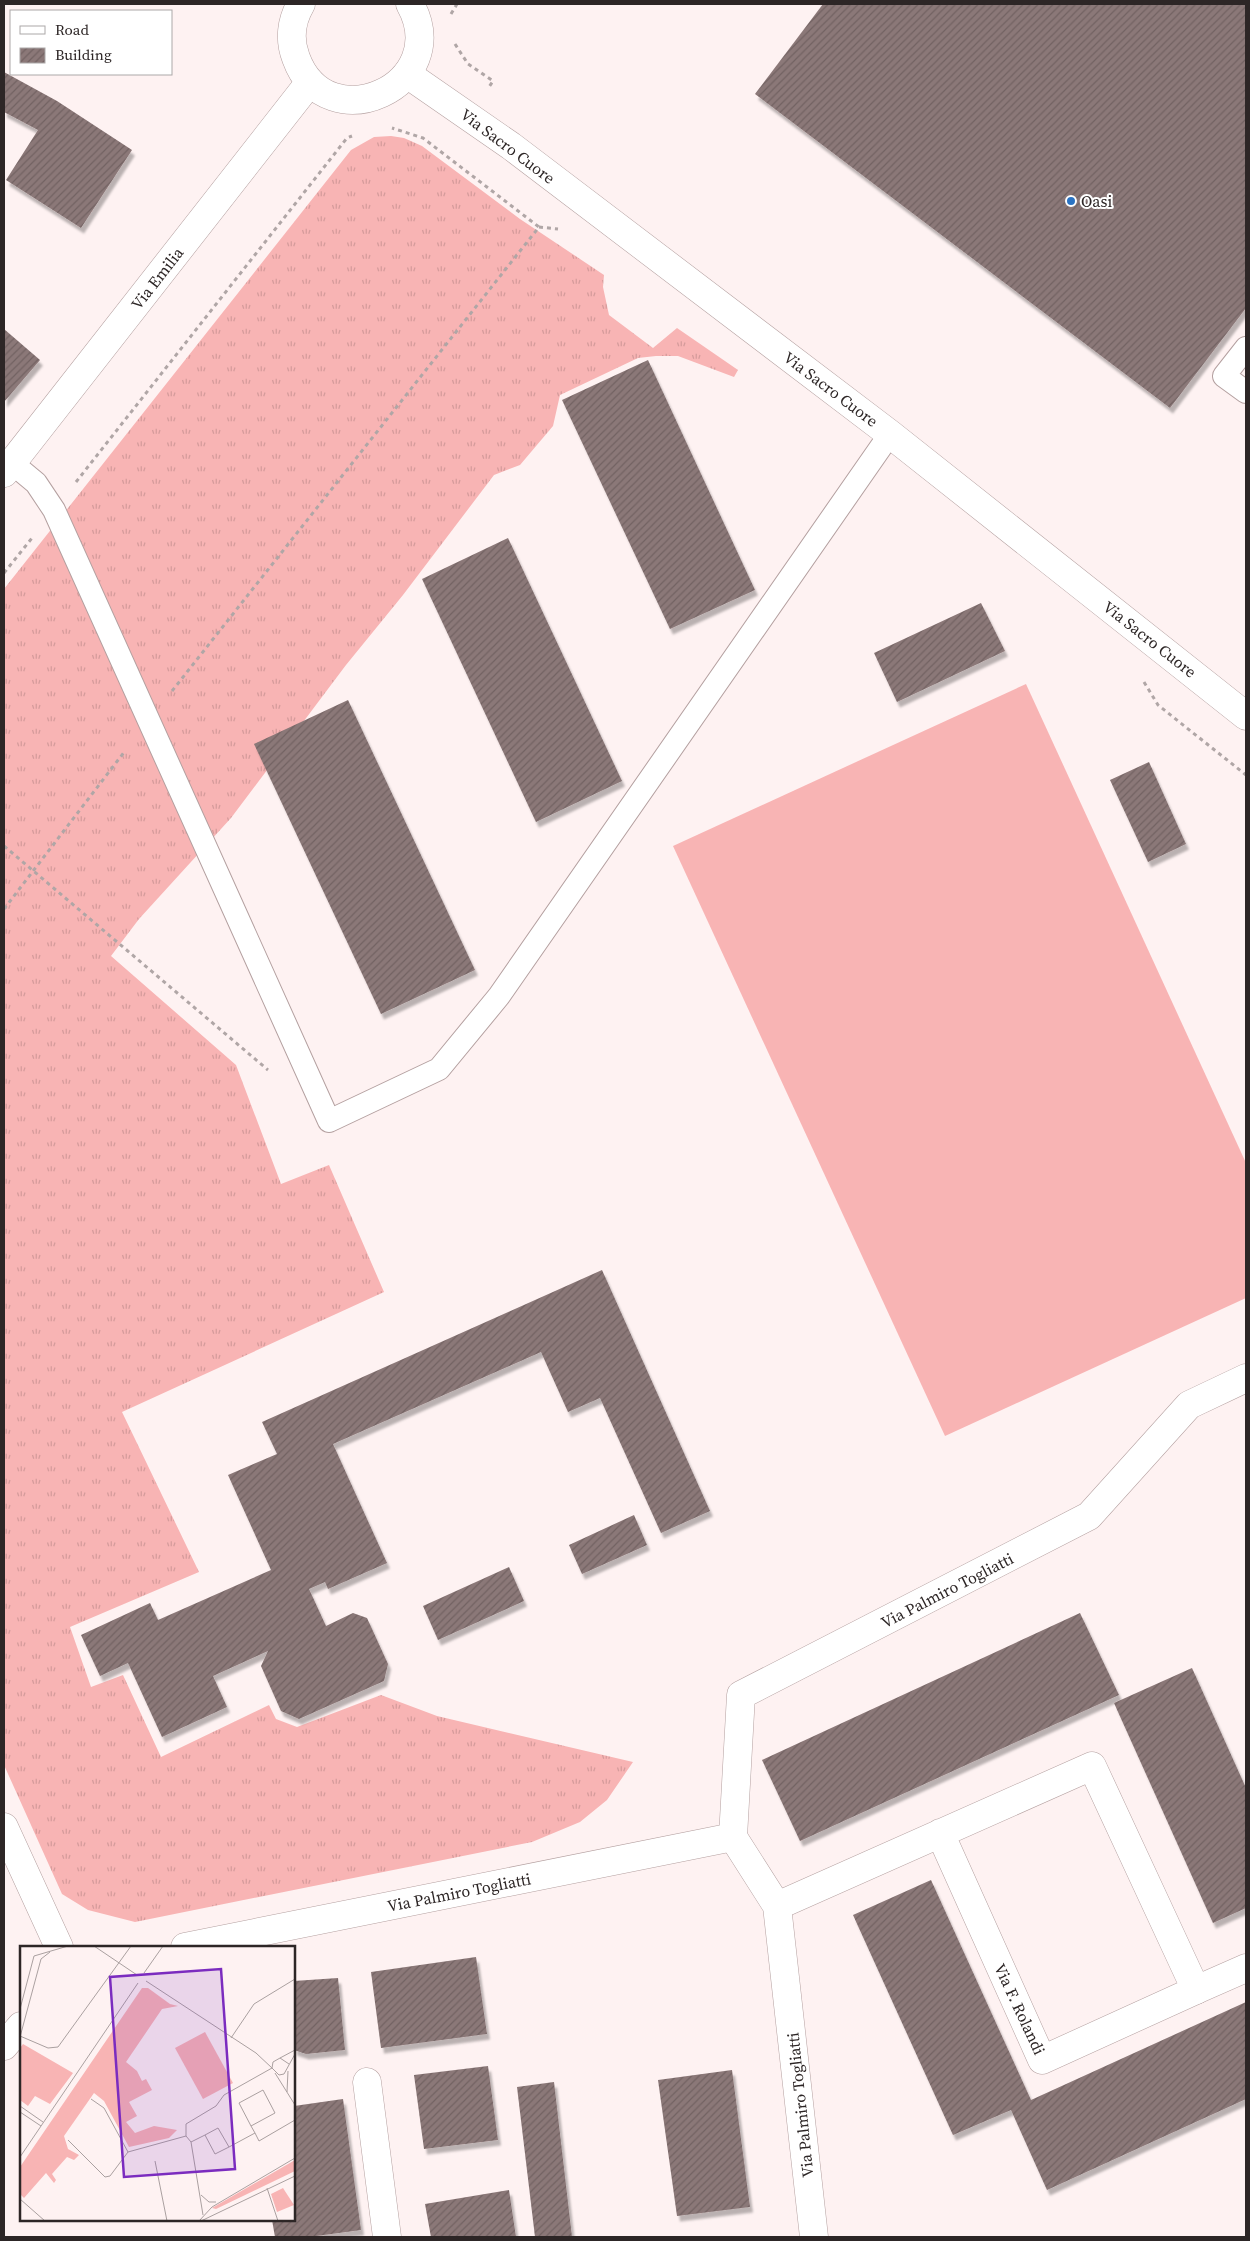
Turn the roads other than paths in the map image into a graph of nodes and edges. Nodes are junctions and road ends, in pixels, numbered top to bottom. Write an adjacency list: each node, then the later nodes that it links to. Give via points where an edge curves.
1 (301, 4): 4 (street, via 292,30 292,49)
2 (410, 4): 3 (street, via 420,35 417,56)
3 (407, 74): 4 (street, via 395,88 361,100 342,99 325,93); 7 (street, Via Sacro Cuore, via 511,146)
4 (310, 82): 8 (street, Via Emilia)
5 (1246, 348): 6 (lane, via 1224,376)
6 (1246, 392)
7 (890, 434): 8 (lane, via 499,996 439,1068 329,1121 54,510 36,483); 9 (street, Via Sacro Cuore)
8 (8, 468)
9 (1246, 716)
10 (1246, 1378): 13 (street, Via Palmiro Togliatti, via 1189,1405 1089,1516 741,1695)
11 (4, 1827): 15 (street)
12 (940, 1833): 14 (street); 18 (street, via 1092,1766); 18 (street, Via F. Rolandi, via 1042,2060)
13 (733, 1837): 14 (street, Via Palmiro Togliatti); 16 (street, Via Palmiro Togliatti)
14 (777, 1906): 23 (street, Via Palmiro Togliatti)
15 (59, 1946)
16 (189, 1946)
17 (1246, 1968): 18 (street, Via F. Rolandi)
18 (1196, 1990)
19 (20, 2027): 20 (street)
20 (4, 2046)
21 (367, 2082): 22 (street)
22 (387, 2237)
23 (814, 2237)

